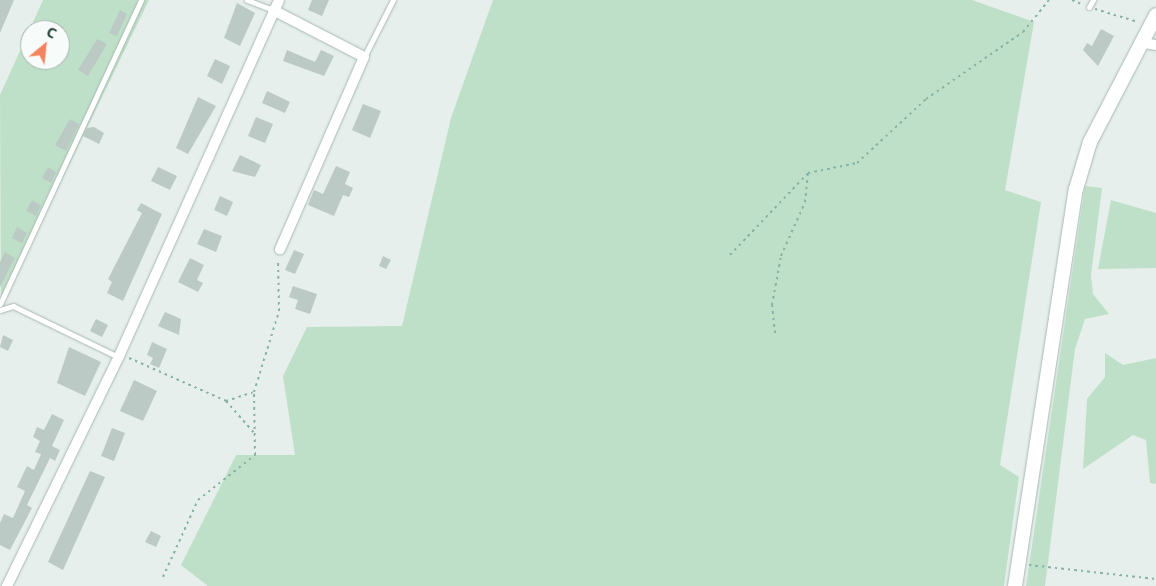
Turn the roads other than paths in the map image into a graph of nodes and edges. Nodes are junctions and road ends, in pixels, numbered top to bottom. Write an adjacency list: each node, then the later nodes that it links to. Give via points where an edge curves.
1 (141, 0): 13 (lane)
2 (247, 0): 7 (lane)
3 (279, 0): 7 (street)
4 (393, 0): 11 (lane)
5 (1093, 0): 6 (lane)
6 (1089, 7)
7 (273, 10): 11 (street); 15 (street)
8 (1153, 20): 9 (street)
9 (1140, 42): 10 (street); 17 (street, via 1090,142 1076,189)
10 (1156, 45)
11 (364, 57): 12 (street)
12 (280, 250)
13 (0, 304)
14 (0, 310): 15 (lane, via 12,306)
15 (119, 356): 16 (street)
16 (7, 586)
17 (1015, 586)

